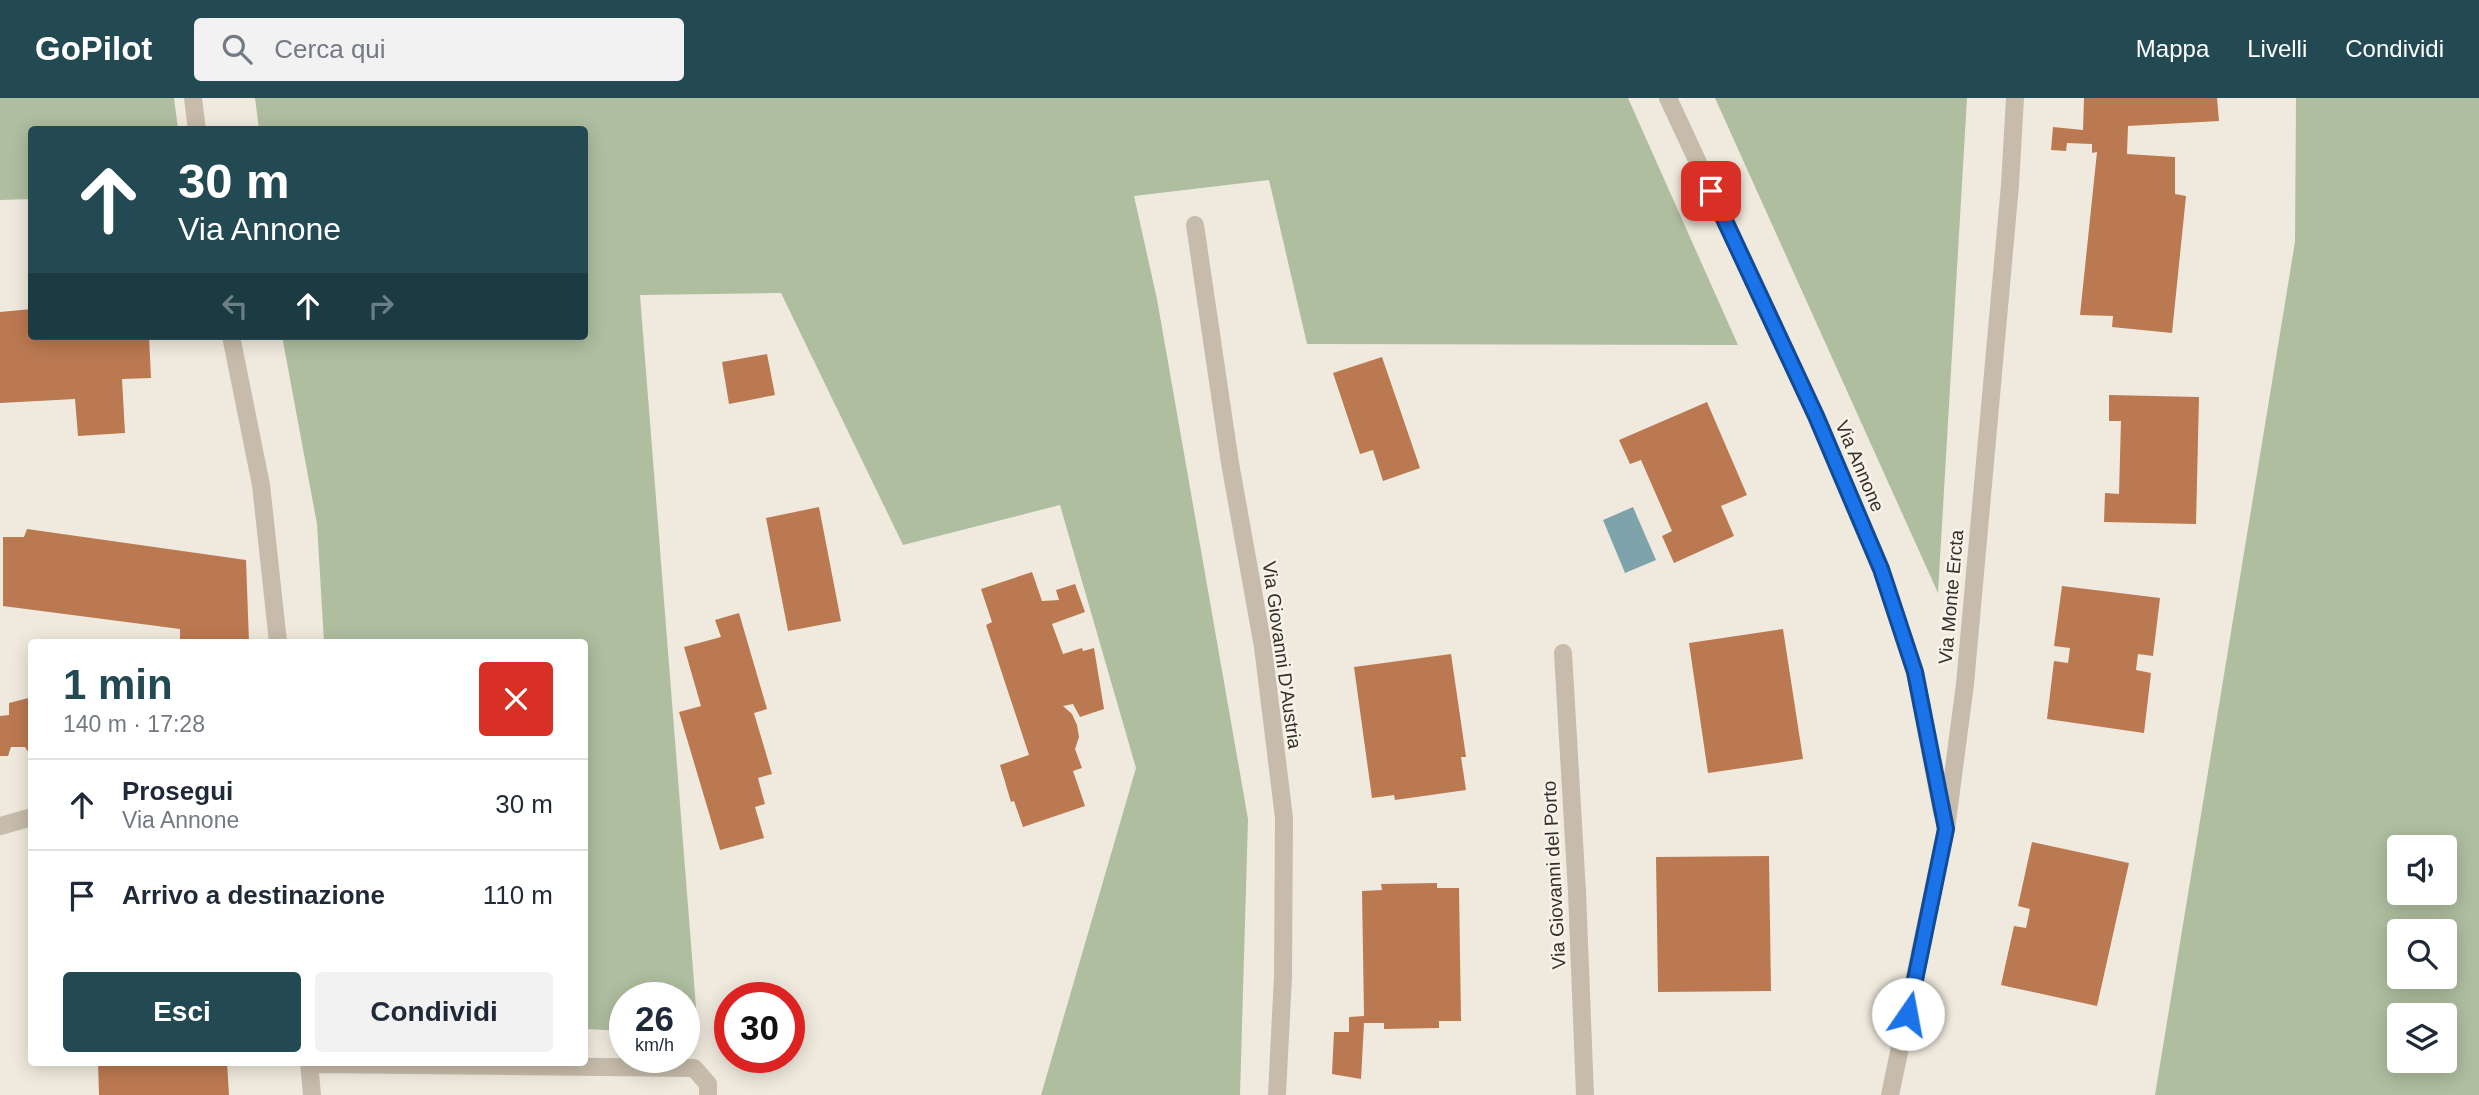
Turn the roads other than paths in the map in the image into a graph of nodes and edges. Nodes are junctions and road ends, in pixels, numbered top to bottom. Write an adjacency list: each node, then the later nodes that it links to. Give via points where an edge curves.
1 (193, 98): 4 (street)
2 (1668, 98): 11 (street, Via Annone, via 1816,416 1881,569 1915,672)
3 (2015, 98): 11 (street, Via Monte Ercta, via 1965,684)
4 (196, 126)
5 (1195, 225): 16 (street, Via Giovanni D'Austria, via 1263,647 1284,818)
6 (232, 340): 7 (street, via 261,485)
7 (278, 639)
8 (1563, 653): 17 (street, Via Giovanni del Porto)
9 (28, 818): 10 (street)
10 (0, 826)
11 (1946, 829): 18 (street, Via Monte Ercta)
12 (309, 1066): 14 (street)
13 (540, 1066): 15 (street, via 694,1068 708,1084)
14 (312, 1095)
15 (708, 1095)
16 (1277, 1095)
17 (1585, 1095)
18 (1891, 1095)

